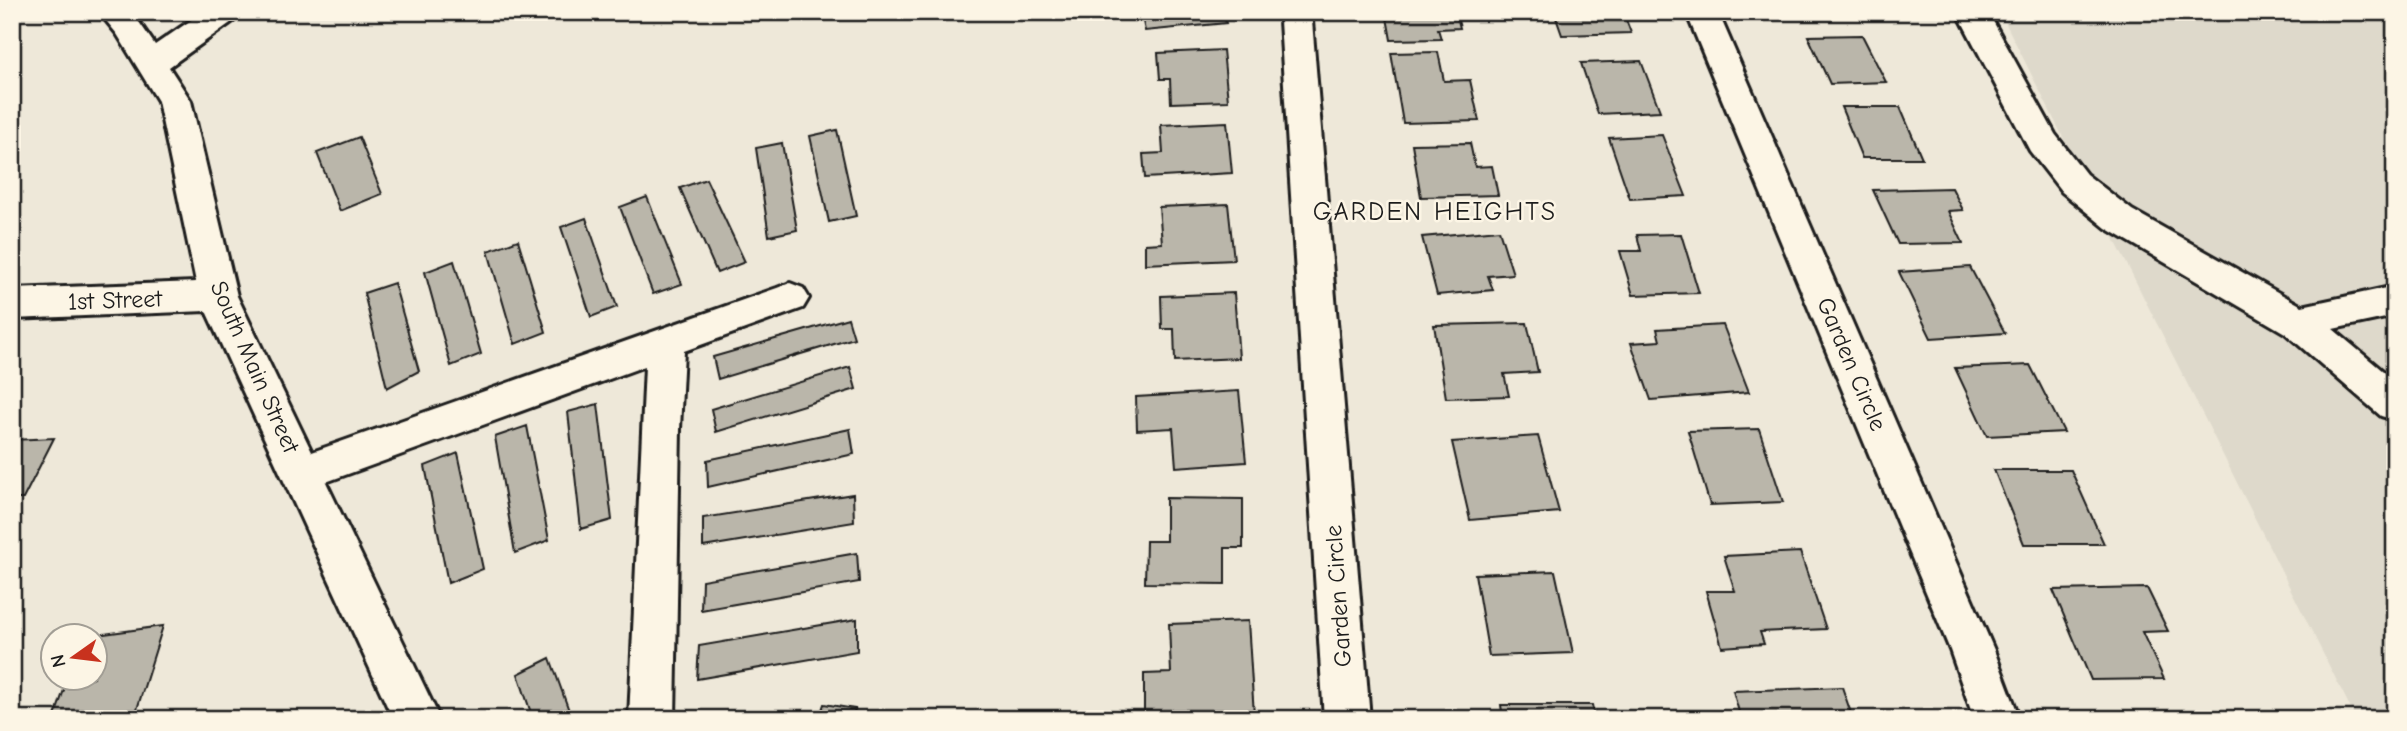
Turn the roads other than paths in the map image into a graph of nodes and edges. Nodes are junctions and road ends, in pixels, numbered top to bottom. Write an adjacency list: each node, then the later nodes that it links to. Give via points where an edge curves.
1 (114, 12): 6 (street, South Main Street)
2 (225, 12): 6 (street)
3 (1298, 12): 17 (street, Garden Circle)
4 (1702, 12): 18 (street, Garden Circle)
5 (1972, 12): 11 (street, via 2042,142 2074,183 2119,219)
6 (151, 64): 7 (street, South Main Street, via 174,101)
7 (218, 296): 10 (street, 1st Street); 14 (street, South Main Street)
8 (790, 298): 12 (street)
9 (2395, 301): 11 (street)
10 (12, 303)
11 (2298, 322): 13 (street)
12 (666, 342): 14 (street); 16 (street)
13 (2395, 404)
14 (301, 472): 15 (street, South Main Street)
15 (417, 719)
16 (652, 719)
17 (1347, 719)
18 (1997, 719)

